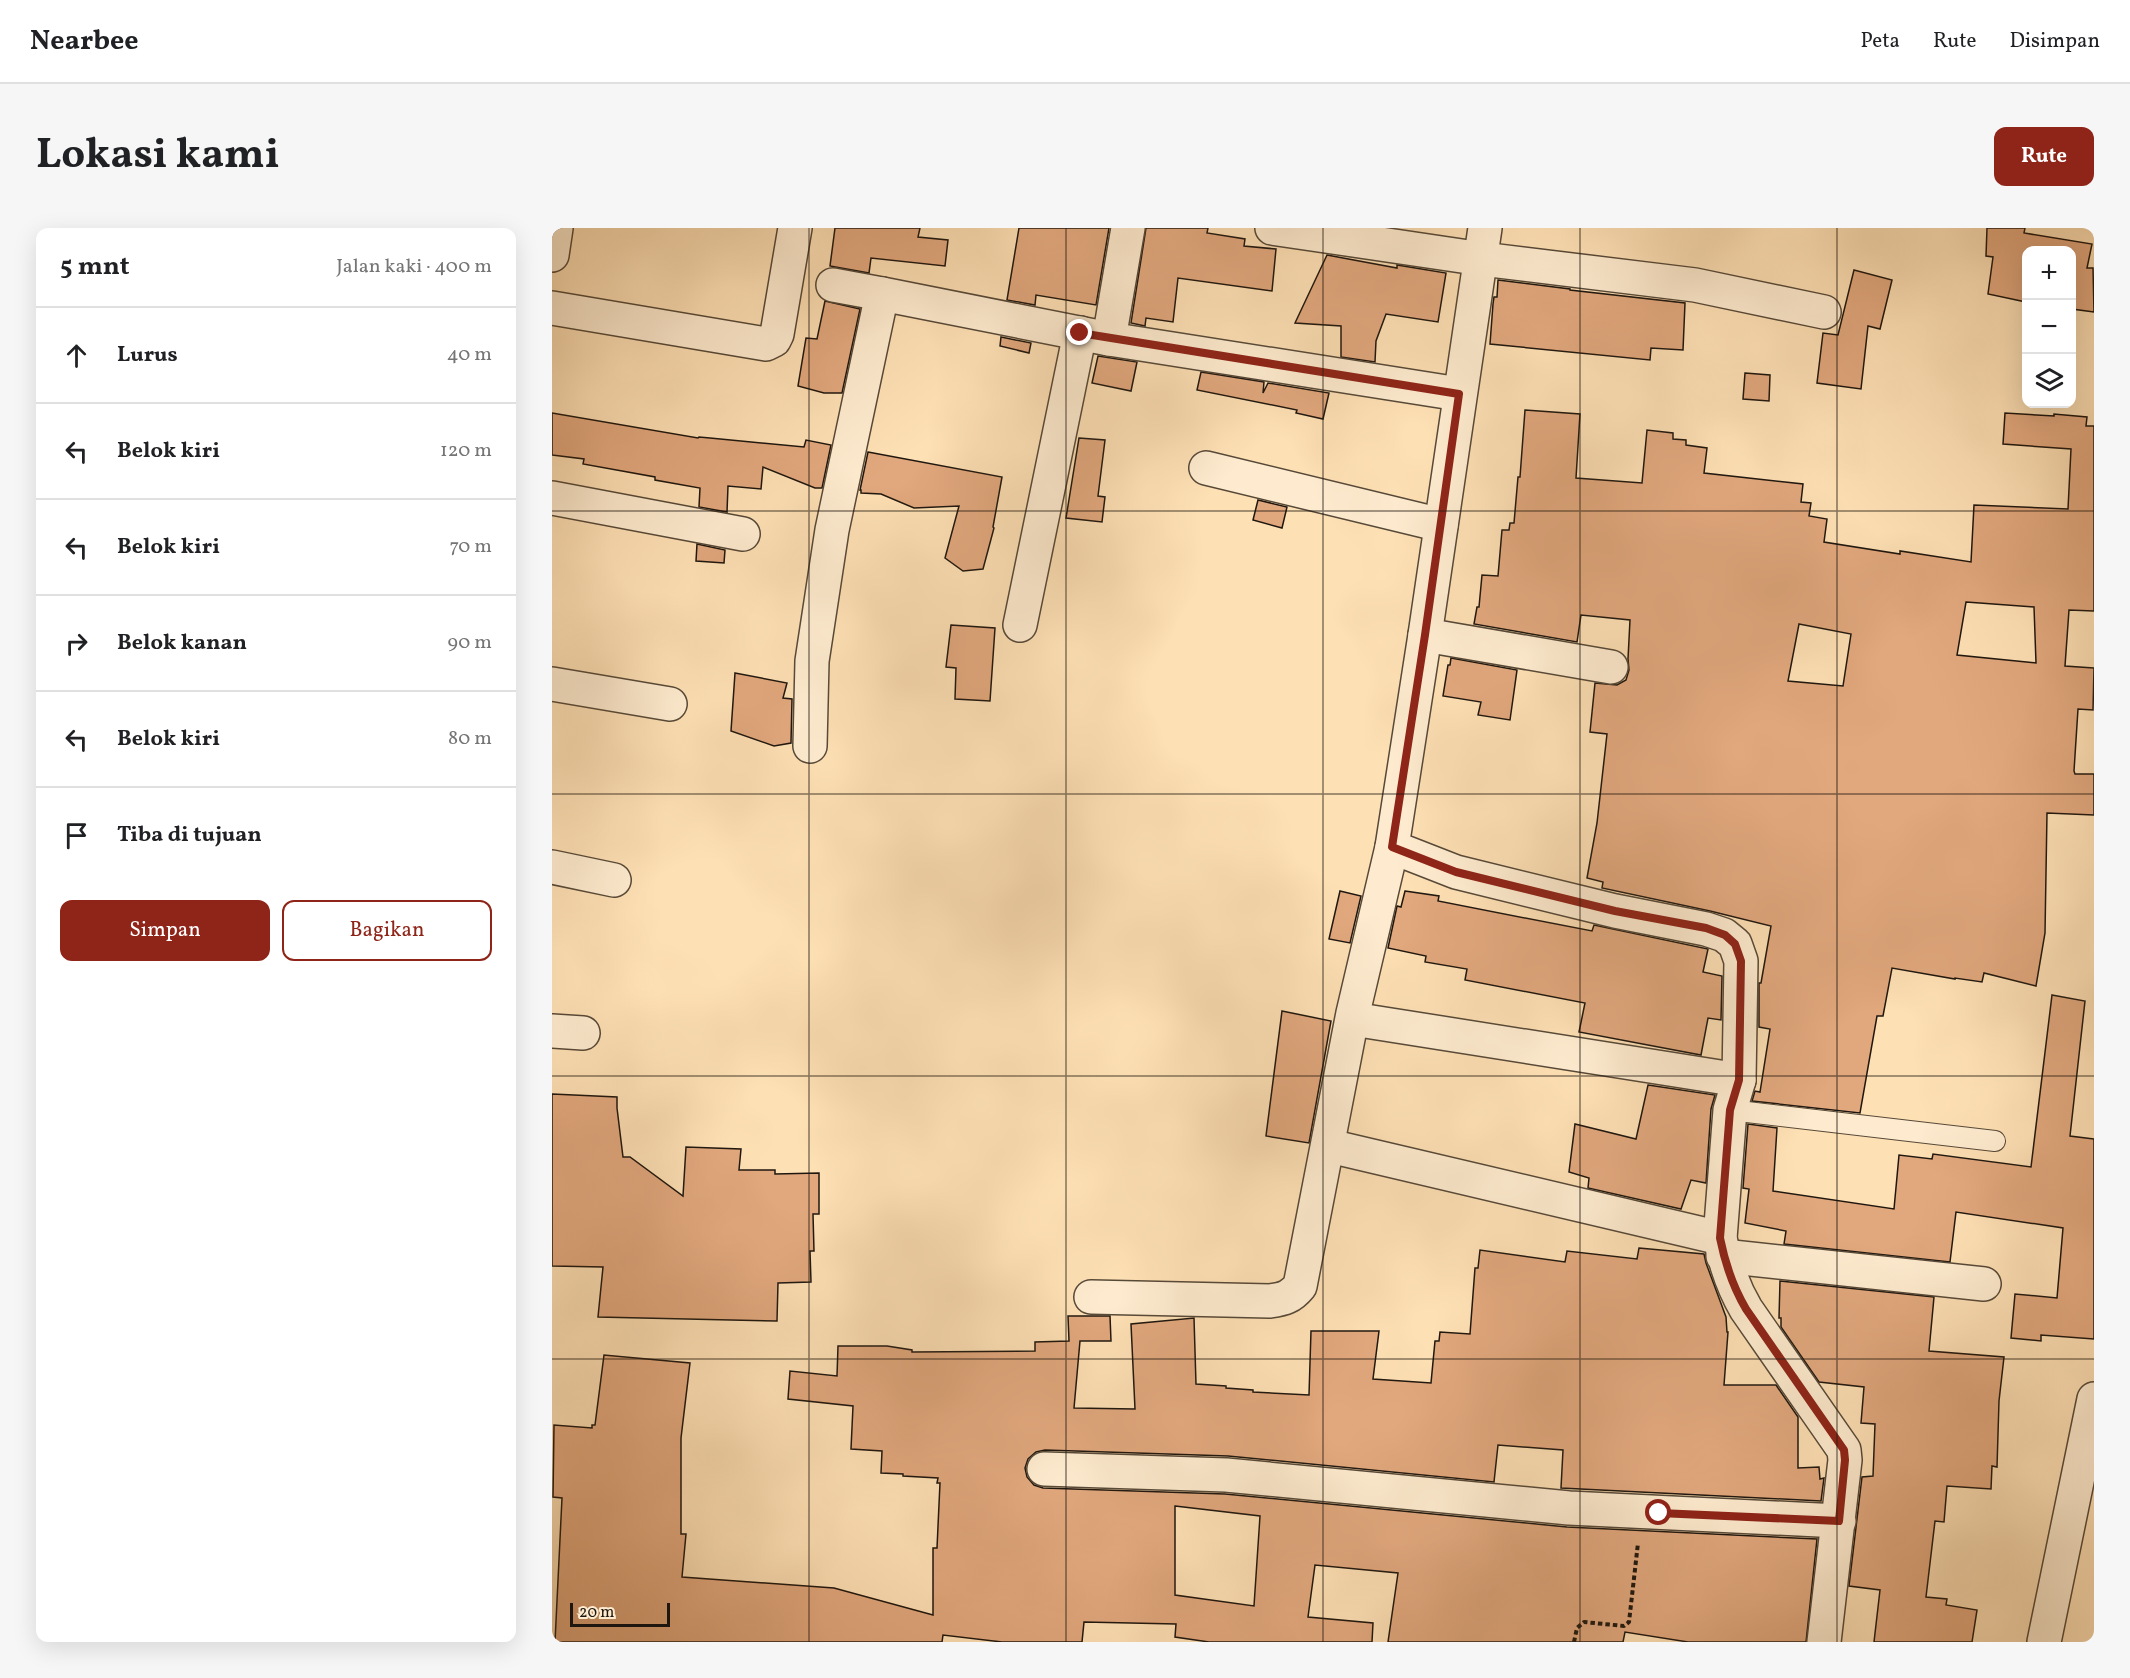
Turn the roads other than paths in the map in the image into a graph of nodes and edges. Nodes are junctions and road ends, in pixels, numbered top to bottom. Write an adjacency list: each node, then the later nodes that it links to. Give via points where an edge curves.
1 (556, 228): 6 (street)
2 (795, 228): 9 (street, via 777,334 766,344)
3 (1128, 228): 11 (street)
4 (1272, 228): 5 (street)
5 (1483, 244): 10 (street); 12 (street)
6 (552, 255)
7 (833, 285): 8 (street)
8 (882, 294): 11 (street); 22 (street, via 832,530 812,661)
9 (552, 308)
10 (1824, 312)
11 (1094, 336): 12 (street); 17 (street)
12 (1459, 394): 15 (street)
13 (1206, 468): 15 (street)
14 (552, 498): 16 (street)
15 (1441, 525): 18 (street)
16 (743, 534)
17 (1020, 625)
18 (1425, 635): 19 (street); 23 (street)
19 (1611, 667)
20 (552, 684): 21 (street)
21 (670, 704)
22 (810, 746)
23 (1392, 847): 27 (street, via 1456,872 1725,935 1735,944 1741,961); 32 (street, via 1353,1013 1300,1286 1285,1299 1270,1301)
24 (552, 867): 25 (street)
25 (614, 880)
26 (1359, 1020): 27 (street)
27 (1735, 1095): 28 (lane); 30 (street)
28 (1995, 1141)
29 (1338, 1148): 30 (street)
30 (1722, 1247): 31 (street); 35 (street, via 1738,1296 1844,1450)
31 (1984, 1284)
32 (1091, 1298)
33 (2094, 1399): 37 (street)
34 (1044, 1469): 35 (street, via 1226,1475 1569,1508)
35 (1839, 1521): 36 (street)
36 (1824, 1642)
37 (2044, 1642)

